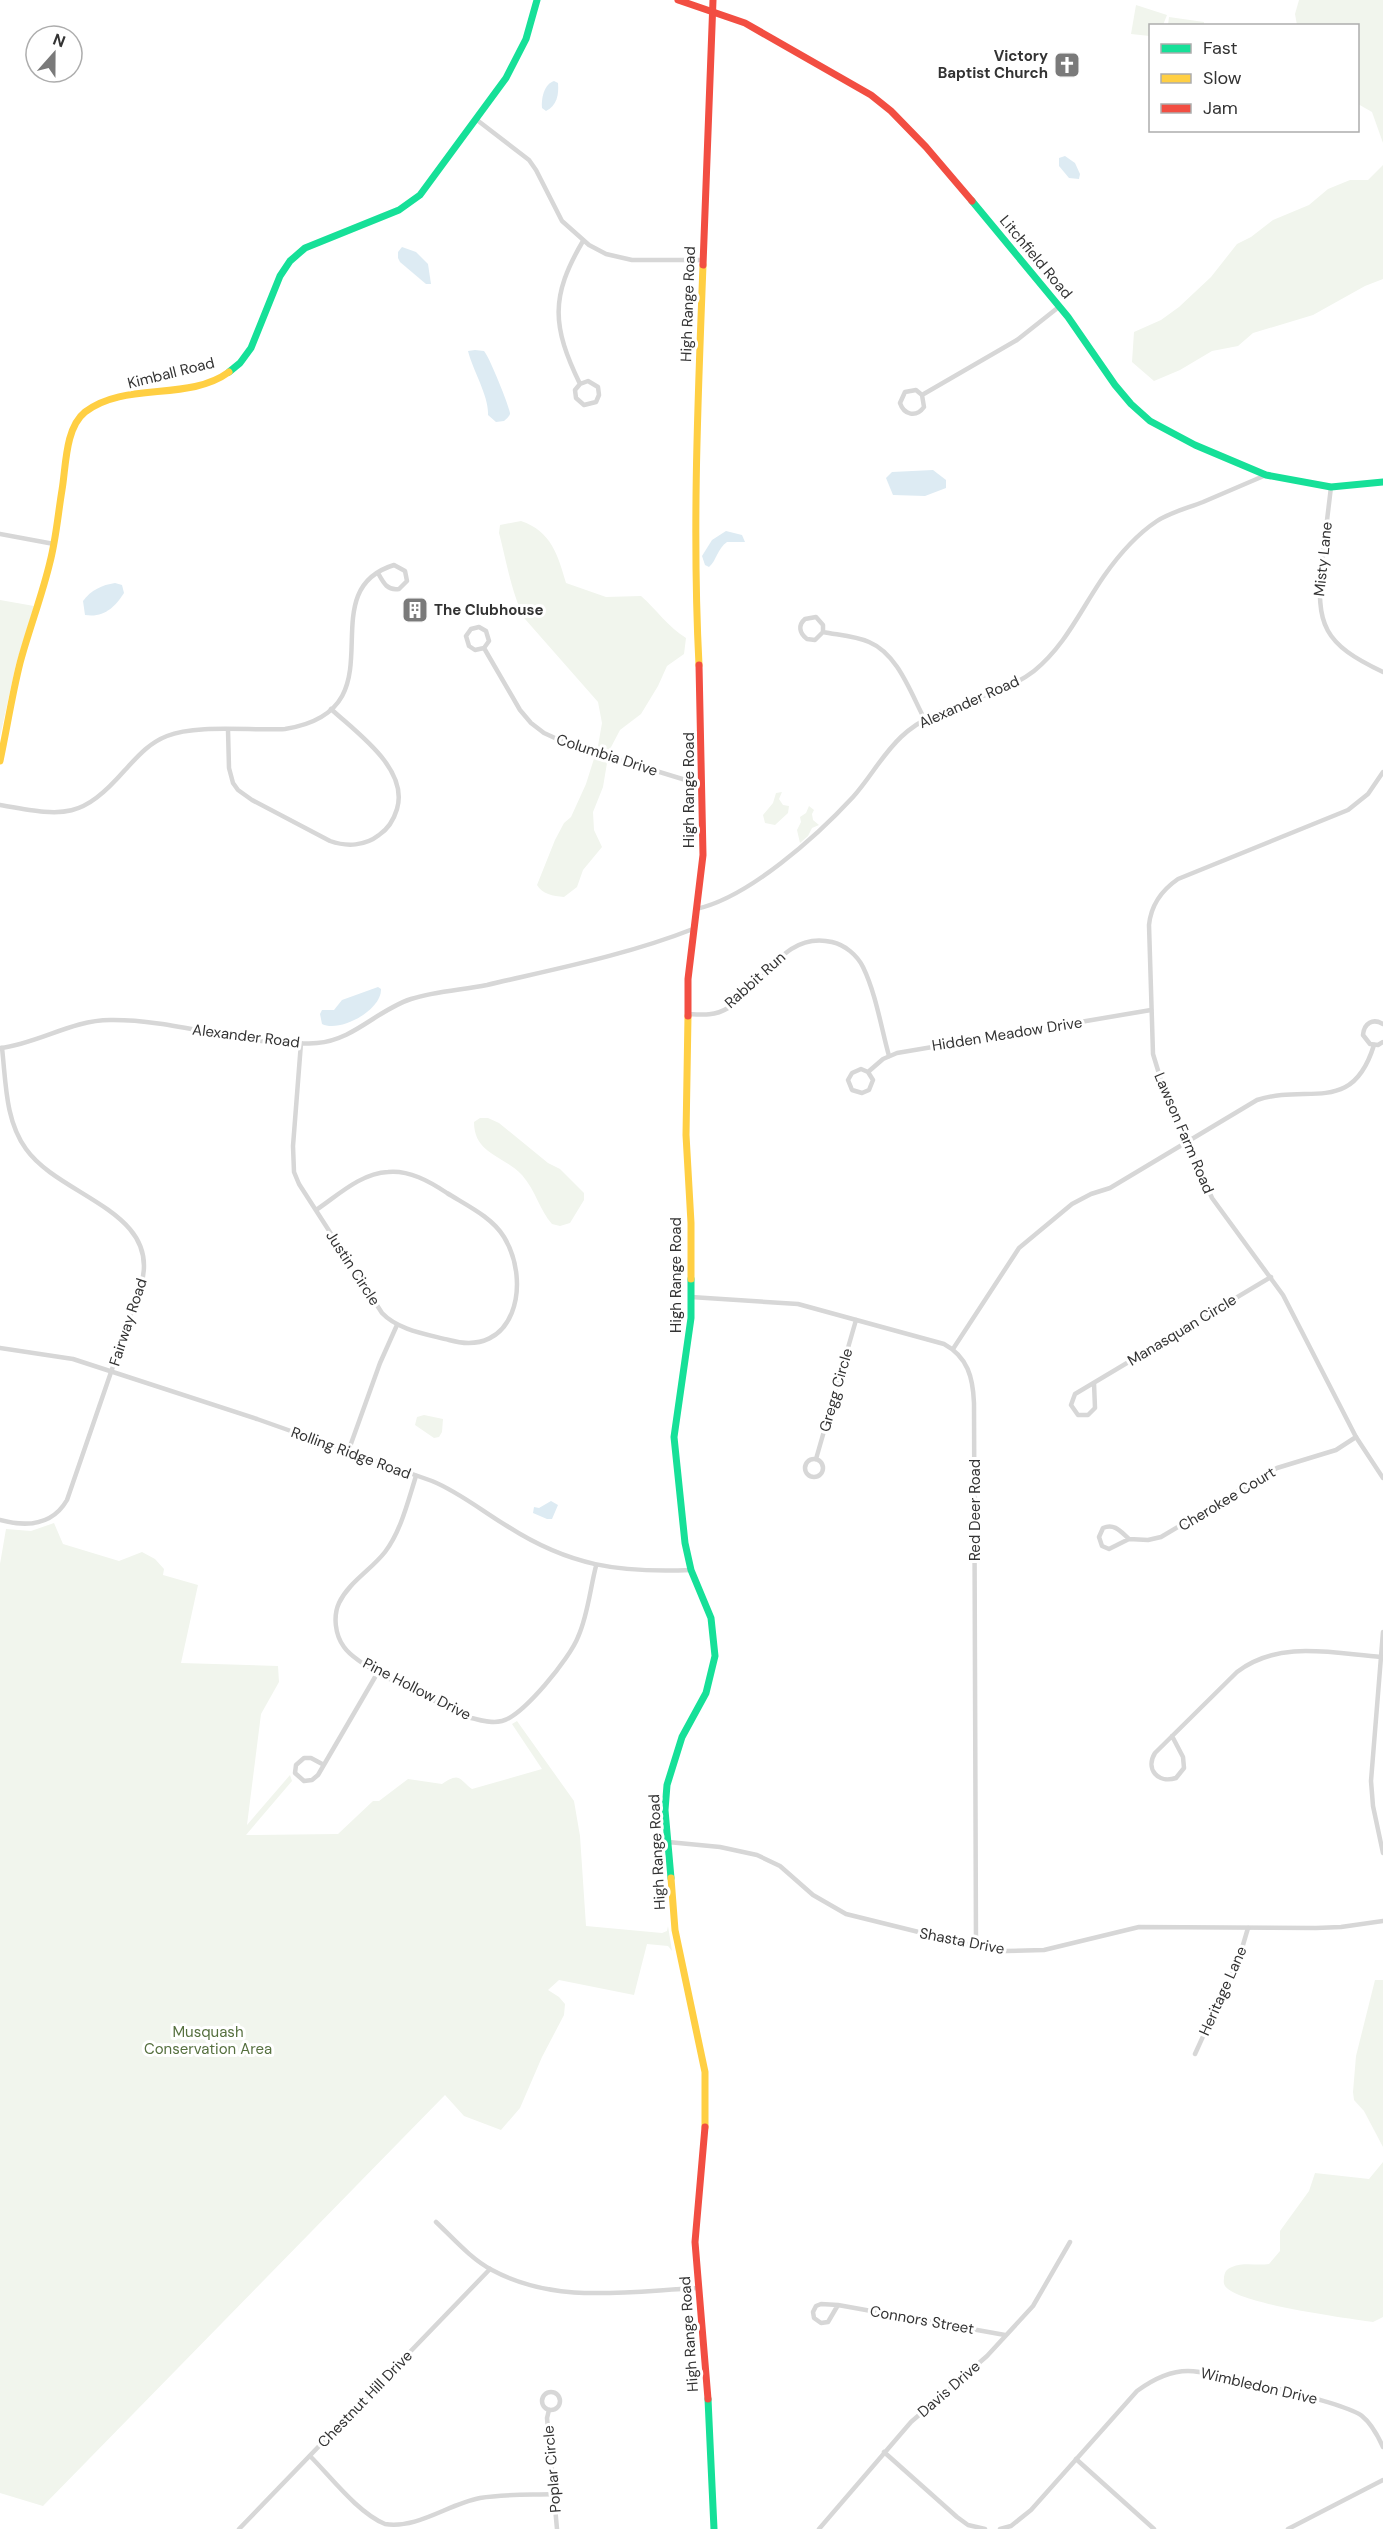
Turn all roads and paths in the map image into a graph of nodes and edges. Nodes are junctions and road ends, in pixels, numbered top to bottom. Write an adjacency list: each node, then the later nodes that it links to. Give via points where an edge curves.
1 (537, 0): 5 (street, Kimball Road, via 515,61)
2 (678, 0): 4 (street, Litchfield Road)
3 (713, 0): 4 (street, High Range Road)
4 (713, 11): 7 (street, High Range Road); 8 (street, Litchfield Road, via 756,29 886,106 926,147)
5 (477, 120): 6 (street, via 529,160 562,221); 15 (street, Kimball Road, via 429,186 406,207 305,248 291,260 277,281 256,340 232,370 209,381 104,404 85,412 70,442)
6 (583, 241): 7 (street, via 625,259); 9 (street, via 564,278 558,303 568,358)
7 (703, 260): 25 (street, High Range Road, via 695,561)
8 (1060, 306): 10 (street, via 1017,340); 11 (street, Litchfield Road, via 1114,385 1140,413 1195,445)
9 (580, 384): 9 (street, via 575,390 578,401 584,405 596,402 598,387 588,381)
10 (922, 395): 10 (street, via 925,403 921,410 914,414 903,410 900,403 904,392 916,390)
11 (1266, 475): 13 (street, Litchfield Road); 21 (street, Alexander Road, via 1168,515 1151,526 1112,565 1075,624 1034,671)
12 (1383, 482): 13 (street, Litchfield Road)
13 (1331, 487): 19 (street, Misty Lane, via 1319,596 1321,614 1329,632 1345,651)
14 (0, 534): 15 (street)
15 (54, 544): 23 (street, Kimball Road, via 20,663)
16 (378, 573): 16 (street, via 397,566 405,571 407,579 402,588 392,590); 20 (street, via 364,583 354,602 350,676)
17 (824, 632): 17 (street, via 824,625 816,617 805,619 801,625 801,633 807,639 819,638); 21 (street, via 864,640 885,652)
18 (484, 648): 18 (street, Columbia Drive, via 489,641 487,633 481,628 471,629 466,636 469,646 475,650); 25 (street, Columbia Drive, via 531,723 552,737)
19 (1383, 672)
20 (332, 709): 22 (street, via 297,727); 22 (street, via 386,762 398,785 399,804 392,821 379,835 362,843 330,841 244,795 230,777)
21 (925, 720): 27 (street, Alexander Road, via 897,741 852,798 775,867 722,901)
22 (228, 730): 26 (street, via 183,731 160,739 144,750 99,798 77,810 58,814)
23 (0, 761)
24 (1383, 772): 29 (street, Lawson Farm Road, via 1368,794 1348,810 1195,871 1168,886 1156,901 1150,918)
25 (702, 785): 27 (street, High Range Road, via 703,861)
26 (0, 805)
27 (696, 909): 28 (street, High Range Road)
28 (693, 929): 30 (street, High Range Road); 33 (street, Alexander Road, via 616,954 414,998 343,1037)
29 (1151, 1010): 36 (street, Hidden Meadow Drive); 38 (street, Lawson Farm Road, via 1157,1072)
30 (688, 1014): 36 (street, Rabbit Run, via 709,1015 723,1010 793,947 811,941 830,941 846,948 863,968); 41 (street, High Range Road, via 686,1136)
31 (1383, 1023): 34 (street, via 1374,1021 1365,1027 1365,1038)
32 (1383, 1042): 34 (street)
33 (301, 1043): 35 (street, Alexander Road, via 107,1020); 39 (street, Justin Circle, via 293,1165 299,1184)
34 (1374, 1045): 38 (street, via 1366,1066 1351,1085 1327,1093 1257,1100)
35 (1, 1048): 46 (street, Fairway Road, via 11,1119 24,1147 55,1178 120,1218 140,1243 143,1280)
36 (889, 1056): 37 (street, Hidden Meadow Drive)
37 (868, 1072): 37 (street, Hidden Meadow Drive, via 873,1080 869,1090 852,1090 848,1080 852,1073 858,1069)
38 (1186, 1142): 40 (street, Lawson Farm Road, via 1212,1198); 45 (street, via 1110,1188 1080,1199 1019,1248)
39 (316, 1210): 43 (street, Justin Circle, via 382,1313); 43 (street, Justin Circle, via 366,1178 399,1172 431,1183 490,1221 503,1235 513,1258 518,1288 514,1308 499,1332 482,1341 463,1343)
40 (1271, 1277): 47 (street, Manasquan Circle); 48 (street, Lawson Farm Road, via 1293,1312)
41 (691, 1298): 42 (street, via 795,1303); 56 (street, High Range Road, via 674,1437)
42 (856, 1320): 45 (street); 50 (street, Gregg Circle)
43 (397, 1324): 49 (street)
44 (0, 1348): 46 (street, Rolling Ridge Road, via 73,1359)
45 (952, 1349): 66 (street, Red Deer Road, via 970,1372 974,1403)
46 (112, 1371): 49 (street, Rolling Ridge Road); 53 (street, Fairway Road, via 63,1506 37,1523)
47 (1094, 1383): 47 (street, Manasquan Circle, via 1073,1397 1072,1407 1078,1414 1088,1415 1095,1408)
48 (1356, 1437): 52 (street, Lawson Farm Road); 54 (street, Cherokee Court, via 1336,1450 1277,1468 1167,1535)
49 (348, 1452): 51 (street, Rolling Ridge Road)
50 (816, 1459): 50 (street, Gregg Circle, via 805,1466 805,1472 812,1477 823,1471)
51 (416, 1476): 55 (street, Rolling Ridge Road, via 444,1486 540,1545); 59 (street, Pine Hollow Drive, via 389,1546 346,1592 337,1609 337,1629 344,1646 357,1660)
52 (1383, 1478)
53 (0, 1520)
54 (1129, 1539): 54 (street, Cherokee Court, via 1110,1526 1099,1537 1109,1549)
55 (596, 1566): 56 (street, Rolling Ridge Road); 59 (street, Pine Hollow Drive, via 573,1648 525,1708 509,1718 495,1722 471,1718)
56 (691, 1570): 62 (street, High Range Road, via 708,1606 715,1656 711,1681 682,1737 669,1773 665,1810)
57 (1383, 1632): 58 (street)
58 (1381, 1657): 60 (street, via 1295,1650 1264,1656 1237,1672); 63 (street, via 1371,1793)
59 (378, 1672): 61 (street)
60 (1172, 1736): 60 (street, via 1184,1767 1178,1777 1165,1780 1156,1775 1151,1762)
61 (324, 1765): 61 (street, via 312,1780 304,1781 295,1773 296,1765 304,1758)
62 (668, 1842): 66 (street, Shasta Drive, via 757,1855 780,1866 818,1899 846,1914); 71 (street, High Range Road, via 677,1943 705,2072 705,2129 695,2223)
63 (1383, 1853)
64 (1383, 1921): 65 (street, Shasta Drive, via 1341,1927)
65 (1248, 1928): 66 (street, Shasta Drive, via 1139,1927 1031,1951); 67 (street, Heritage Lane, via 1240,1955)
66 (976, 1946)
67 (1195, 2054)
68 (436, 2222): 70 (street)
69 (1070, 2242): 73 (street, Davis Drive, via 1034,2306)
70 (490, 2269): 71 (street, via 530,2286 573,2294); 77 (street, Chestnut Hill Drive)
71 (699, 2288): 83 (street, High Range Road)
72 (838, 2305): 72 (street, Connors Street, via 828,2322 814,2318 818,2304); 73 (street, Connors Street)
73 (1005, 2335): 76 (street, Davis Drive, via 923,2410)
74 (549, 2410): 80 (street, Poplar Circle)
75 (1383, 2447): 78 (street, Wimbledon Drive, via 1364,2417 1348,2408 1188,2371 1164,2375 1137,2391)
76 (884, 2452): 84 (street, Davis Drive); 85 (street, via 957,2517 968,2525)
77 (310, 2456): 80 (street, via 371,2517 400,2528 415,2526 473,2500); 81 (street, Chestnut Hill Drive)
78 (1076, 2459): 86 (street, Wimbledon Drive, via 1022,2519); 87 (street)
79 (1383, 2480): 88 (street)
80 (554, 2494): 82 (street, Poplar Circle)
81 (239, 2529)
82 (557, 2529)
83 (714, 2529)
84 (819, 2529)
85 (985, 2529)
86 (1000, 2529)
87 (1154, 2529)
88 (1288, 2529)

